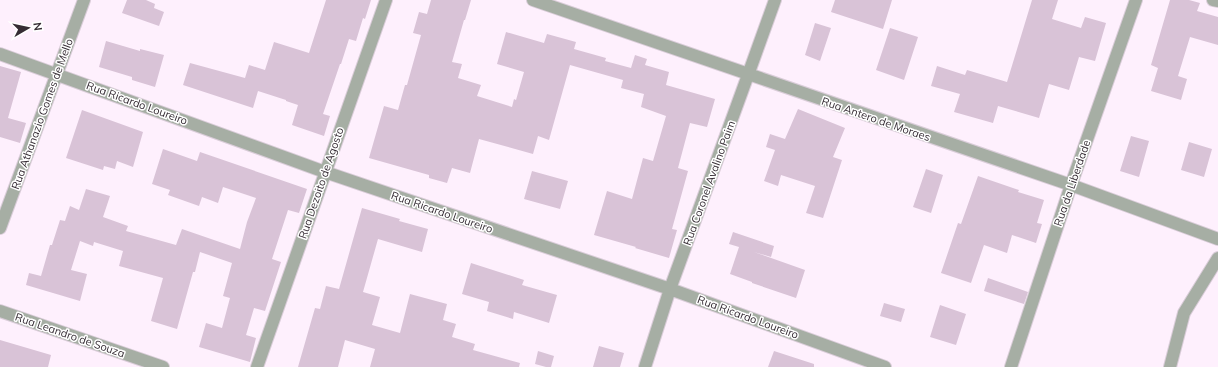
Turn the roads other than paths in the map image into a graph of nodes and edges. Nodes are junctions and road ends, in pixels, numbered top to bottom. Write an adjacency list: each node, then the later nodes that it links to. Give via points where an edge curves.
1 (84, 0): 9 (street, Rua Athanazio Gomes de Mello)
2 (386, 0): 11 (street, Rua Dezoito de Agosto)
3 (533, 0): 10 (street, Rua Antero de Moraes)
4 (775, 0): 10 (street, Rua Coronel Avalino Paim)
5 (1136, 0): 12 (street, Rua da Liberdade)
6 (1213, 0): 7 (street)
7 (1218, 2)
8 (0, 54): 9 (street, Rua Ricardo Loureiro)
9 (57, 74): 11 (street, Rua Ricardo Loureiro); 13 (street, Rua Athanazio Gomes de Mello)
10 (748, 75): 12 (street, Rua Antero de Moraes); 16 (street, Rua Coronel Avalino Paim)
11 (325, 172): 16 (street, Rua Ricardo Loureiro); 19 (street, Rua Dezoito de Agosto)
12 (1071, 185): 14 (street, Rua Antero de Moraes); 22 (street, Rua da Liberdade)
13 (0, 228)
14 (1218, 240)
15 (1218, 258): 23 (street, via 1184,313)
16 (670, 289): 20 (street, Rua Coronel Avalino Paim); 21 (street, Rua Ricardo Loureiro)
17 (0, 311): 18 (street, Rua Leandro de Souza)
18 (162, 367)
19 (257, 367)
20 (645, 367)
21 (885, 367)
22 (1011, 367)
23 (1170, 367)

